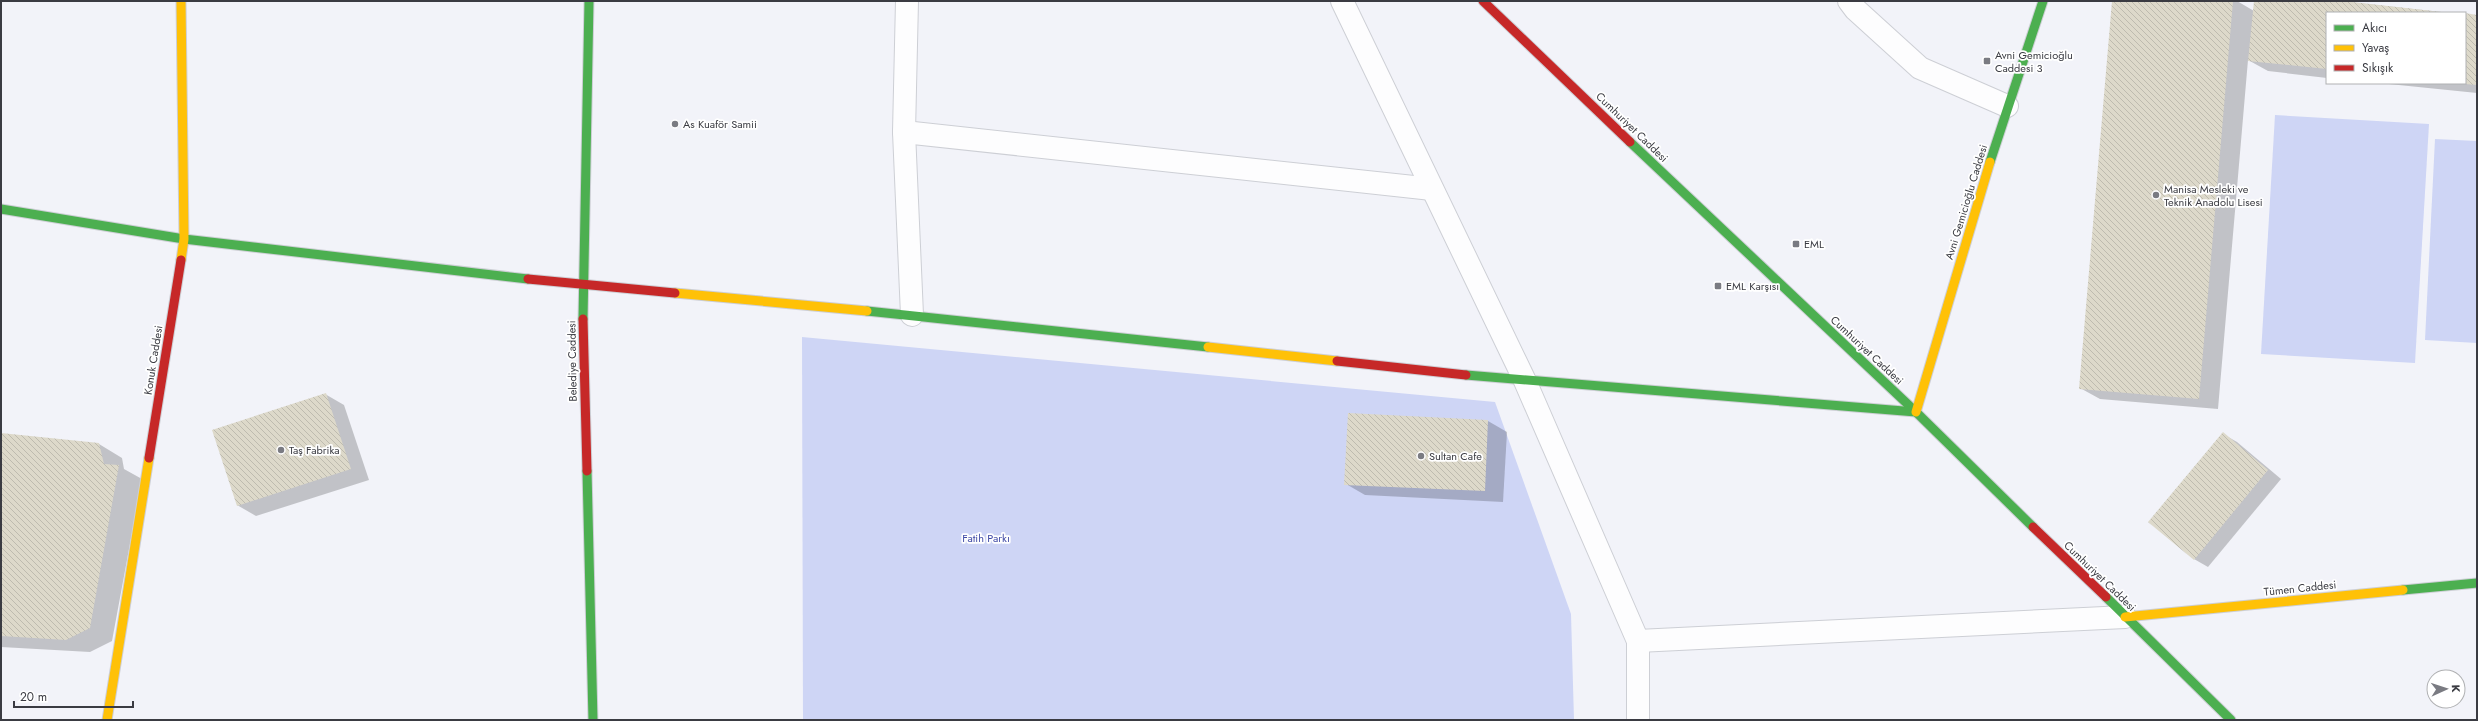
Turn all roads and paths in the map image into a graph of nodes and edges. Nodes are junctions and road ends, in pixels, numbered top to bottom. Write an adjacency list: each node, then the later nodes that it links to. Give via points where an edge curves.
1 (181, 1): 12 (street, Konuk Caddesi)
2 (589, 1): 13 (street, Belediye Caddesi)
3 (907, 1): 9 (street)
4 (1342, 1): 10 (street)
5 (1482, 1): 16 (street, Cumhuriyet Caddesi)
6 (1849, 1): 8 (street, via 1920,68)
7 (2043, 1): 8 (street, Avni Gemicioğlu Caddesi)
8 (2007, 106): 16 (street, Avni Gemicioğlu Caddesi)
9 (904, 132): 10 (street); 14 (street)
10 (1432, 188): 15 (street)
11 (1, 209): 12 (street)
12 (184, 239): 13 (street); 20 (street, Konuk Caddesi)
13 (582, 285): 14 (street); 21 (street, Belediye Caddesi)
14 (912, 315): 15 (street)
15 (1525, 381): 16 (street); 19 (street)
16 (1916, 412): 18 (street, Cumhuriyet Caddesi)
17 (2477, 583): 18 (street, Tümen Caddesi)
18 (2125, 618): 19 (street); 23 (street, Cumhuriyet Caddesi)
19 (1638, 641): 22 (street)
20 (107, 720)
21 (593, 720)
22 (1638, 720)
23 (2231, 720)

